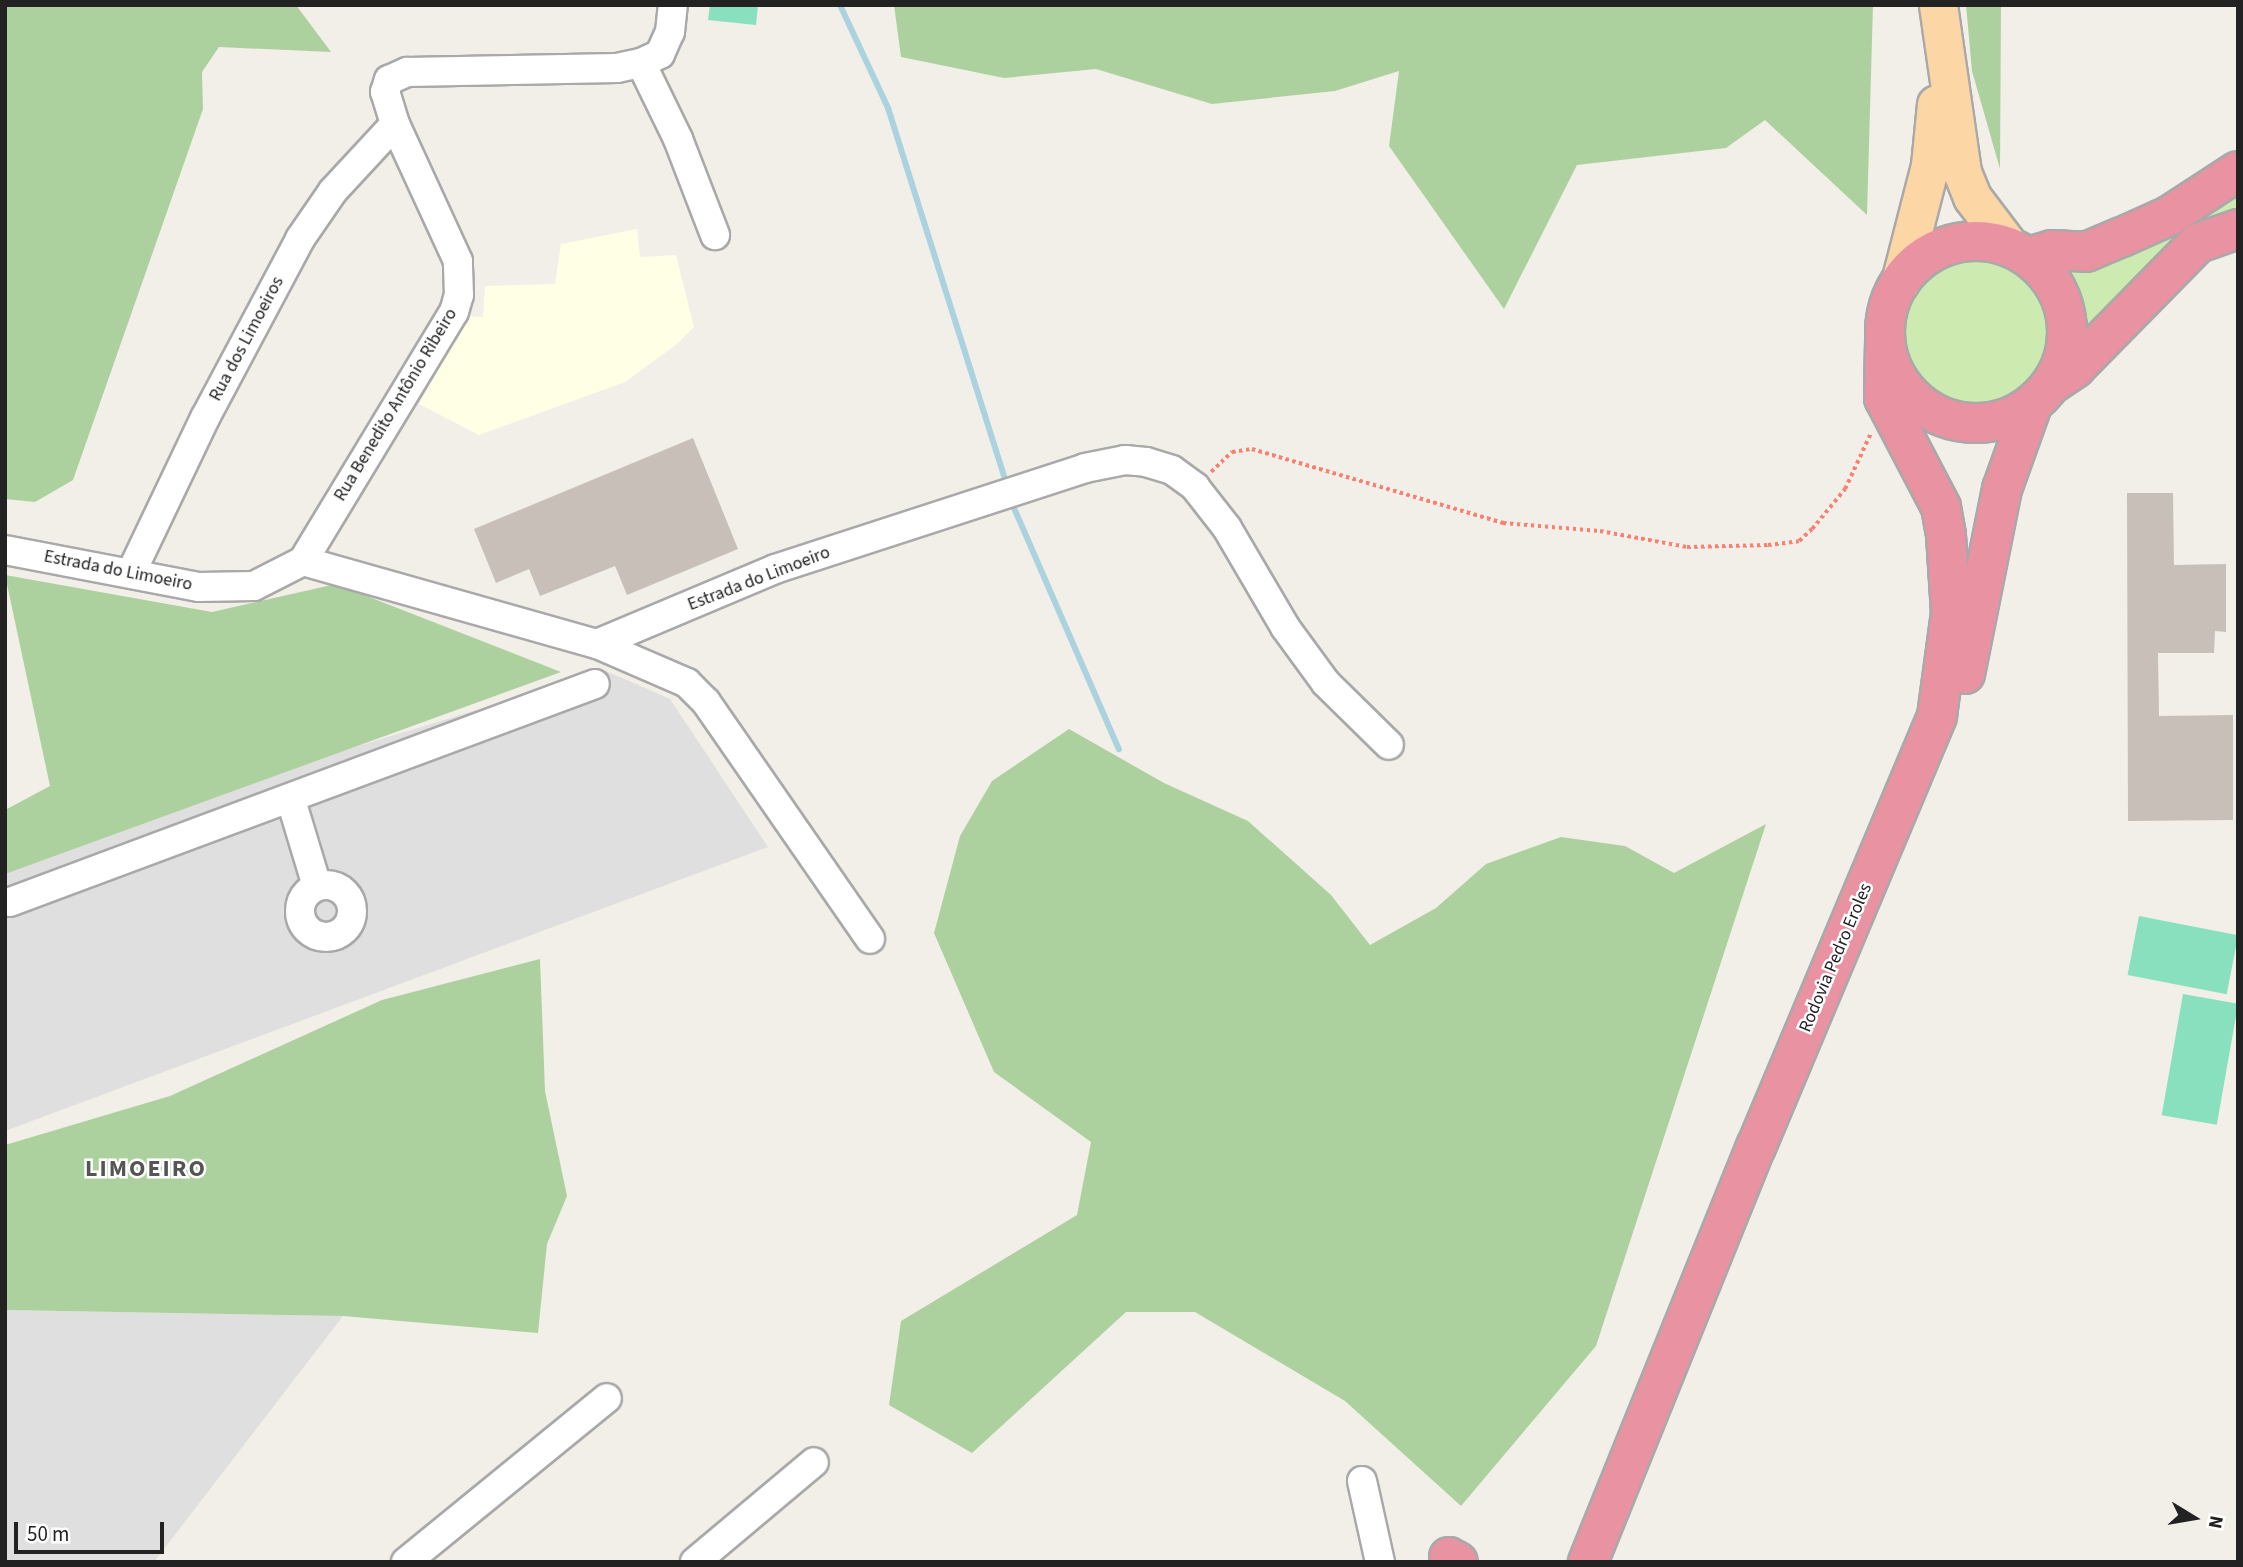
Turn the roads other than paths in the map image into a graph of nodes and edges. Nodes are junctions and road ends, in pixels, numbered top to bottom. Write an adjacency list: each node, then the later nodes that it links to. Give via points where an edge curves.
1 (673, 5): 4 (street, via 670,32 660,54)
2 (1938, 5): 3 (main road, Rodovia Pedro Eroles)
3 (1942, 47): 9 (main road, Rodovia Pedro Eroles, via 1962,172 1972,197); 10 (main road, Rodovia Pedro Eroles, via 1930,165)
4 (641, 63): 5 (street, Rua Benedito Antônio Ribeiro, via 617,68 395,75 385,92); 8 (street, via 678,139)
5 (395, 124): 14 (street, Rua Benedito Antônio Ribeiro, via 458,261 459,295 454,312); 15 (street, Rua dos Limoeiros, via 333,191 300,239 205,418)
6 (2238, 171): 9 (highway, via 2169,216 2086,251)
7 (2238, 229): 12 (highway, via 2198,243 2075,369)
8 (715, 235)
9 (2019, 252): 10 (highway, Rodovia Pedro Eroles, via 1985,241 1949,245 1916,263); 12 (highway, Rodovia Pedro Eroles, via 2046,273 2066,316 2062,363)
10 (1900, 282): 11 (highway, Rodovia Pedro Eroles, via 1887,310)
11 (1885, 341): 12 (highway, Rodovia Pedro Eroles, via 1891,367 1905,390 1925,408 1949,420 1988,422); 29 (highway, Rodovia Pedro Eroles, via 1884,398 1941,508 1946,535 1951,612 1937,716)
12 (2041, 396): 30 (highway, Rodovia Pedro Eroles, via 2002,489 1973,641 1933,769)
13 (5, 550): 15 (street, Estrada do Limoeiro)
14 (303, 561): 15 (street, Estrada do Limoeiro, via 254,586 199,587); 16 (street)
15 (131, 573)
16 (597, 644): 18 (street, Estrada do Limoeiro, via 775,569 1085,468 1125,460 1146,462 1172,470 1195,487 1227,528 1285,627 1326,683); 22 (street, via 687,683 706,702)
17 (595, 684): 19 (street)
18 (1389, 745)
19 (291, 800): 20 (street); 21 (street)
20 (317, 886)
21 (10, 902)
22 (870, 939)
23 (607, 1398): 26 (street)
24 (814, 1462): 27 (street)
25 (1362, 1481): 28 (street)
26 (406, 1562)
27 (695, 1562)
28 (1380, 1562)
29 (1588, 1562)
30 (1612, 1562)

